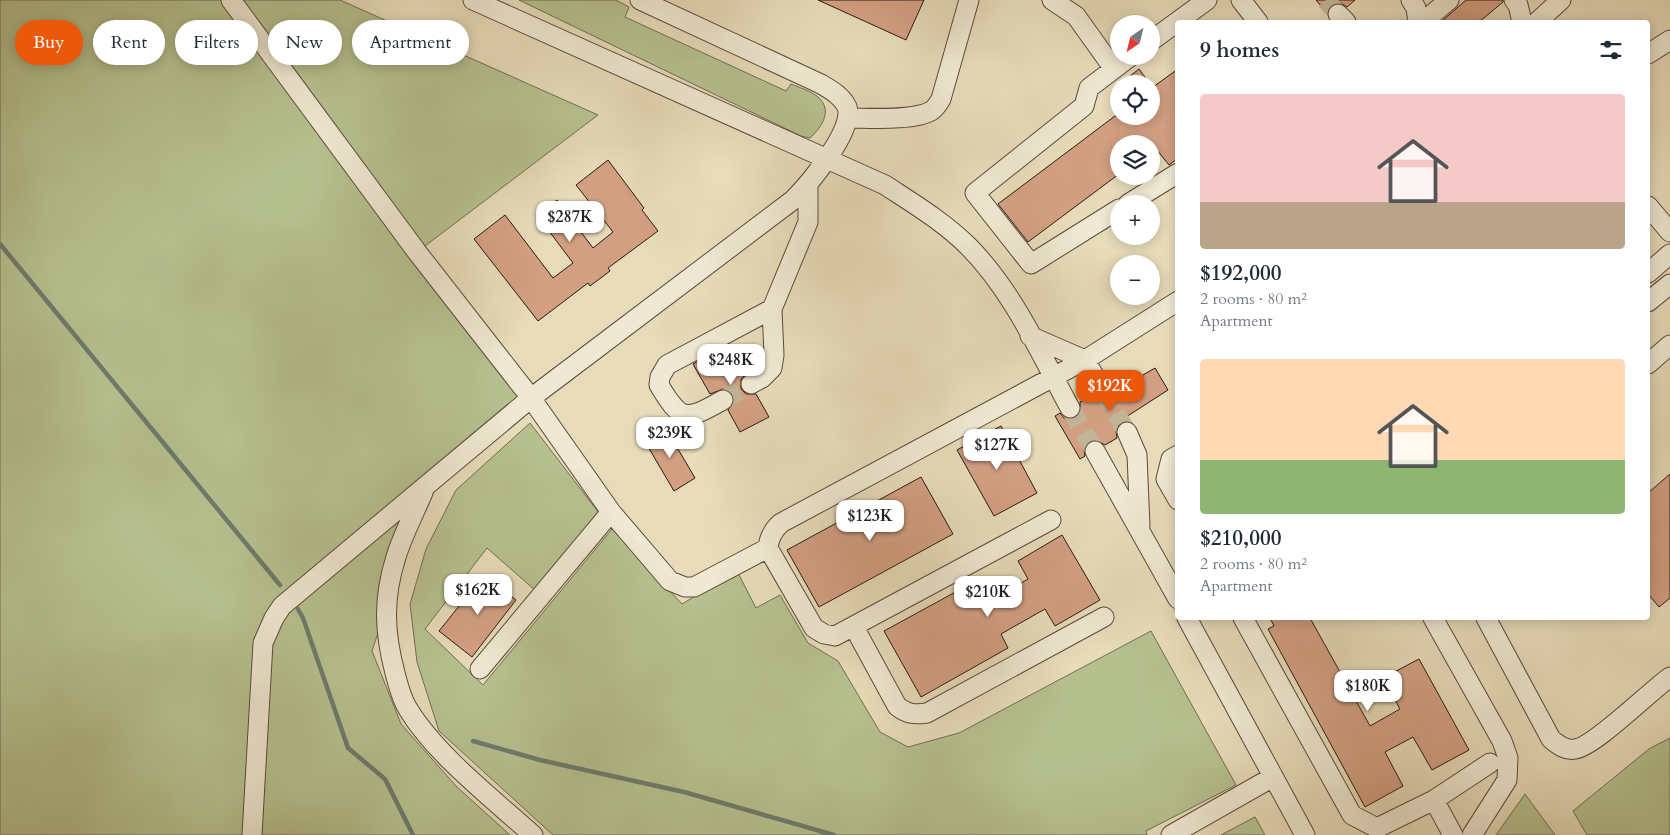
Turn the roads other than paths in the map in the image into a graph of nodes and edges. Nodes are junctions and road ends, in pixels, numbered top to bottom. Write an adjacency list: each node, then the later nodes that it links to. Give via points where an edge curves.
1 (231, 0): 45 (lane, via 417,252)
2 (472, 0): 25 (lane)
3 (640, 0): 24 (lane, via 821,84 841,98)
4 (969, 0): 24 (lane, via 937,106 922,114)
5 (1052, 0): 23 (lane, via 1076,16)
6 (1207, 0): 12 (lane)
7 (1241, 0): 13 (lane)
8 (1411, 0): 14 (lane)
9 (1449, 0): 15 (lane)
10 (1514, 0): 16 (lane)
11 (1561, 0): 17 (lane)
12 (1180, 20)
13 (1256, 20)
14 (1418, 20)
15 (1425, 20)
16 (1522, 20)
17 (1539, 20)
18 (1175, 23): 19 (lane)
19 (1160, 34)
20 (1670, 40): 21 (lane)
21 (1650, 53)
22 (1119, 65): 23 (lane)
23 (1114, 69): 30 (lane, via 1089,88 1084,106 975,193 1030,264)
24 (849, 118): 25 (lane)
25 (827, 159): 27 (lane); 38 (lane, via 885,185 932,216 968,246 1000,285)
26 (1175, 175): 28 (lane)
27 (808, 184): 37 (lane, via 808,222); 45 (lane, via 793,200)
28 (1143, 195)
29 (1650, 208): 31 (lane)
30 (1110, 215)
31 (1670, 232)
32 (1670, 254): 33 (lane)
33 (1650, 270)
34 (1670, 284): 35 (lane)
35 (1650, 300)
36 (1175, 303): 40 (lane)
37 (772, 308): 43 (lane, via 772,368); 46 (lane, via 663,370 659,385 673,408 682,414 700,414)
38 (1030, 336): 40 (lane); 42 (lane)
39 (1670, 345): 41 (lane)
40 (1086, 360): 42 (lane); 44 (lane)
41 (1650, 362)
42 (1053, 376): 47 (lane); 56 (lane, via 781,522 768,540)
43 (751, 384)
44 (1102, 389)
45 (531, 398): 51 (lane); 53 (lane)
46 (723, 400)
47 (1070, 408)
48 (1127, 432): 55 (lane, via 1137,455)
49 (1095, 450): 55 (lane)
50 (1175, 457): 52 (lane, via 1171,459 1166,479)
51 (426, 487): 69 (lane, via 282,606 267,631 263,643); 70 (lane, via 396,555 389,582 386,607 388,643 398,683 407,708 430,740)
52 (1175, 495)
53 (611, 512): 56 (lane, via 670,580 685,587 694,587); 64 (lane)
54 (1051, 520): 63 (lane)
55 (1140, 530): 57 (lane)
56 (768, 548): 63 (lane, via 814,628 835,636)
57 (1175, 594)
58 (1104, 617): 63 (lane, via 927,712 915,714 906,713 897,706)
59 (1188, 620): 67 (lane)
60 (1244, 620): 68 (lane, via 1352,815 1377,828)
61 (1434, 620): 74 (lane, via 1502,740 1508,758 1507,780)
62 (1487, 620): 65 (lane, via 1552,739 1566,749 1574,750 1591,743)
63 (854, 627)
64 (480, 669)
65 (1670, 677)
66 (1490, 763): 68 (lane)
67 (1273, 777): 71 (lane); 72 (lane)
68 (1434, 800): 73 (lane)
69 (252, 835)
70 (533, 835)
71 (1171, 835)
72 (1305, 835)
73 (1453, 835)
74 (1472, 835)

